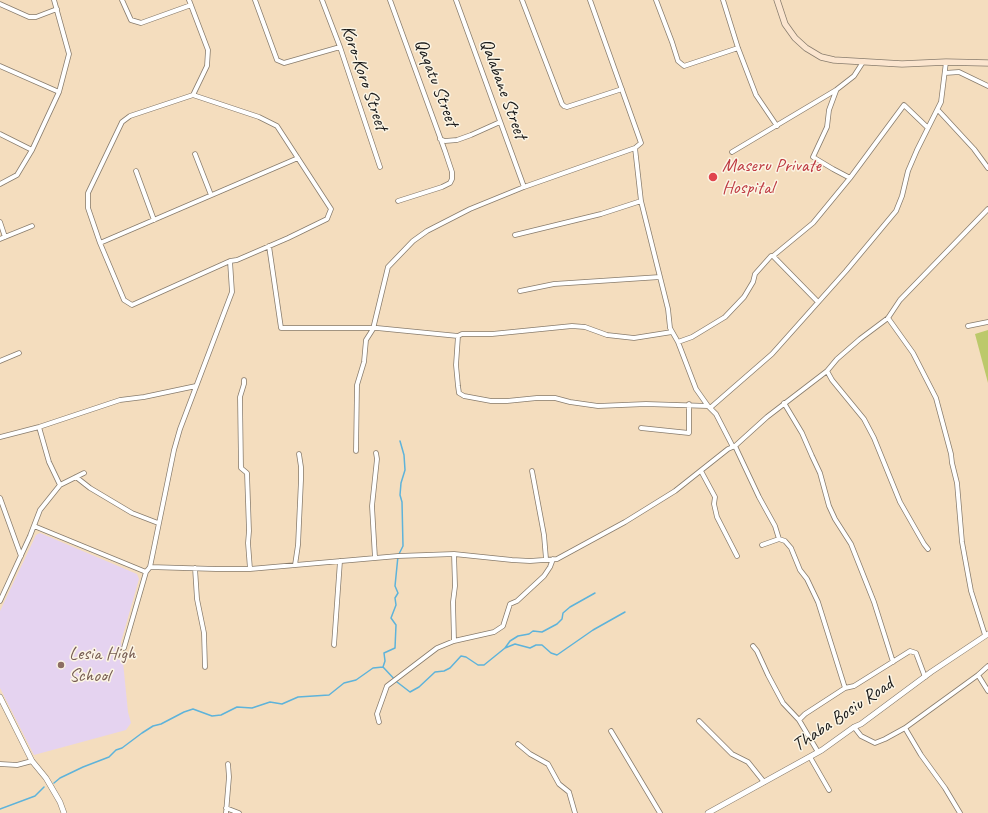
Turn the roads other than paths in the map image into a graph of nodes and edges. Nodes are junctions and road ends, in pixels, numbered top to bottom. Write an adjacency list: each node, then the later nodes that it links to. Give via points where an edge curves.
1 (54, 0): 14 (street)
2 (122, 0): 12 (street, via 131,20 141,23)
3 (255, 0): 15 (street, via 277,60 284,63)
4 (322, 0): 15 (street, Koro-Koro Street)
5 (390, 0): 32 (street, Qaqatu Street)
6 (456, 0): 28 (street, Qalabane Street)
7 (522, 0): 23 (street, via 564,106)
8 (590, 0): 23 (street)
9 (656, 0): 16 (street, via 678,61 684,66)
10 (722, 0): 16 (street)
11 (777, 0): 17 (main road, via 785,24 806,48 821,57)
12 (190, 2): 26 (street, via 208,50 207,66)
13 (0, 4): 14 (street, via 29,17)
14 (57, 9): 25 (street, via 69,54)
15 (340, 47): 38 (street, Koro-Koro Street)
16 (738, 48): 29 (street, via 756,95)
17 (862, 62): 18 (main road); 24 (street, via 854,76)
18 (946, 62): 19 (main road); 21 (street)
19 (988, 63)
20 (0, 66): 25 (street)
21 (945, 73): 22 (street, via 959,72); 27 (street)
22 (988, 86)
23 (622, 89): 33 (street, via 641,143)
24 (836, 90): 29 (street); 41 (street, via 829,110 827,127 813,157)
25 (59, 92): 34 (street)
26 (193, 94): 37 (street, via 260,117 277,126); 54 (street, via 130,116 122,122 88,193 88,208)
27 (938, 110): 30 (street); 39 (street)
28 (500, 122): 32 (street, Qaqatu Street, via 458,140 446,141); 43 (street, Qalabane Street)
29 (777, 126): 35 (street)
30 (928, 128): 41 (street, via 904,105); 60 (street, via 908,171 896,211)
31 (0, 134): 34 (street)
32 (440, 138): 45 (street, via 452,172 450,183)
33 (635, 148): 43 (street); 46 (street)
34 (32, 150): 42 (street, via 17,175)
35 (732, 152)
36 (195, 154): 44 (street)
37 (298, 158): 44 (street); 55 (street, via 331,209 327,218)
38 (380, 166)
39 (988, 168)
40 (136, 171): 48 (street)
41 (850, 178): 56 (street, via 813,223)
42 (0, 184)
43 (524, 188): 64 (street, via 470,209 413,241 388,267)
44 (211, 196): 48 (street)
45 (398, 200)
46 (641, 202): 51 (street); 58 (street)
47 (988, 209): 61 (street, via 900,300)
48 (154, 220): 54 (street)
49 (0, 222): 52 (street)
50 (32, 226): 52 (street)
51 (515, 235)
52 (5, 237): 53 (street)
53 (0, 239)
54 (100, 243): 57 (street, via 124,300 132,305)
55 (269, 246): 57 (street); 64 (street, via 281,328)
56 (773, 256): 60 (street); 67 (street, via 755,274 744,297 725,318)
57 (230, 261): 72 (street, via 232,292)
58 (660, 277): 59 (street, via 554,284); 65 (street)
59 (520, 291)
60 (818, 302): 75 (street, via 772,354)
61 (888, 318): 70 (street, via 860,339); 107 (street, via 913,352 936,398 957,483 962,542 971,591)
62 (988, 322): 63 (street)
63 (968, 326)
64 (373, 329): 66 (street); 80 (street, via 366,340 364,362 357,385)
65 (672, 332): 66 (street, via 634,338 607,335 572,326); 67 (street)
66 (458, 336): 74 (street, via 458,386 464,396 491,401 555,398 598,406)
67 (678, 342): 75 (street, via 696,389)
68 (19, 353): 69 (street)
69 (0, 361)
70 (827, 371): 73 (street); 93 (street, via 864,418 900,502)
71 (244, 380): 104 (street, via 240,397 241,468 247,473)
72 (196, 386): 76 (street, via 120,400); 89 (street, via 174,450)
73 (784, 403): 79 (street); 112 (street, via 820,473 835,519 851,544 874,602)
74 (689, 404): 75 (street); 77 (street, via 689,433)
75 (709, 407): 79 (street, via 716,414)
76 (38, 427): 78 (street); 87 (street, via 49,462)
77 (640, 428)
78 (0, 437)
79 (734, 446): 84 (street); 91 (street, via 775,526)
80 (356, 452)
81 (376, 453): 97 (street, via 372,506)
82 (299, 454): 101 (street, via 301,480)
83 (532, 471): 98 (street)
84 (701, 471): 96 (street, via 715,497 717,517); 99 (street, via 675,491 625,522)
85 (84, 473): 86 (street)
86 (76, 477): 87 (street); 89 (street, via 132,513)
87 (60, 485): 90 (street, via 40,510)
88 (0, 498): 95 (street)
89 (158, 523): 102 (street)
90 (34, 526): 95 (street); 105 (street)
91 (779, 539): 92 (street); 117 (street, via 792,548 800,570 818,602)
92 (762, 545)
93 (928, 549)
94 (454, 554): 97 (street); 98 (street, via 512,560); 108 (street)
95 (21, 556): 106 (street)
96 (737, 556)
97 (375, 558): 100 (street)
98 (546, 559): 99 (street)
99 (553, 559): 108 (street, via 544,576 517,601 510,604 503,626 494,632)
100 (340, 561): 101 (street); 109 (street)
101 (295, 565): 104 (street)
102 (150, 567): 103 (street); 105 (street)
103 (195, 568): 104 (street); 114 (street, via 197,599 204,633)
104 (250, 569)
105 (146, 572): 111 (street)
106 (0, 601)
107 (987, 634): 116 (street, Thaba Bosiu Road)
108 (454, 641): 122 (street, via 437,648 387,686 377,714)
109 (334, 645)
110 (754, 646): 120 (street, via 783,703)
111 (124, 648)
112 (893, 662): 116 (street, via 910,651 916,653); 117 (street, via 854,686)
113 (988, 666): 115 (street)
114 (205, 667)
115 (978, 675): 118 (street); 124 (street)
116 (925, 677): 123 (street, Thaba Bosiu Road)
117 (845, 688): 120 (street)
118 (988, 691)
119 (0, 697): 129 (street)
120 (798, 720): 127 (street)
121 (699, 721): 132 (street, via 732,754 748,762)
122 (379, 722)
123 (854, 727): 124 (street, via 861,736 875,743); 127 (street, Thaba Bosiu Road)
124 (905, 728): 141 (street)
125 (611, 731): 139 (street)
126 (518, 744): 138 (street, via 548,764 559,784 569,792)
127 (818, 752): 128 (street, Thaba Bosiu Road)
128 (810, 757): 132 (street, Thaba Bosiu Road); 133 (street)
129 (32, 761): 130 (street, via 17,765); 135 (street, via 49,783)
130 (0, 764)
131 (228, 764): 134 (street)
132 (764, 782): 140 (street, Thaba Bosiu Road)
133 (829, 790)
134 (226, 808): 136 (street); 137 (street)
135 (64, 813)
136 (226, 813)
137 (239, 813)
138 (575, 813)
139 (660, 813)
140 (708, 813)
141 (960, 813)

